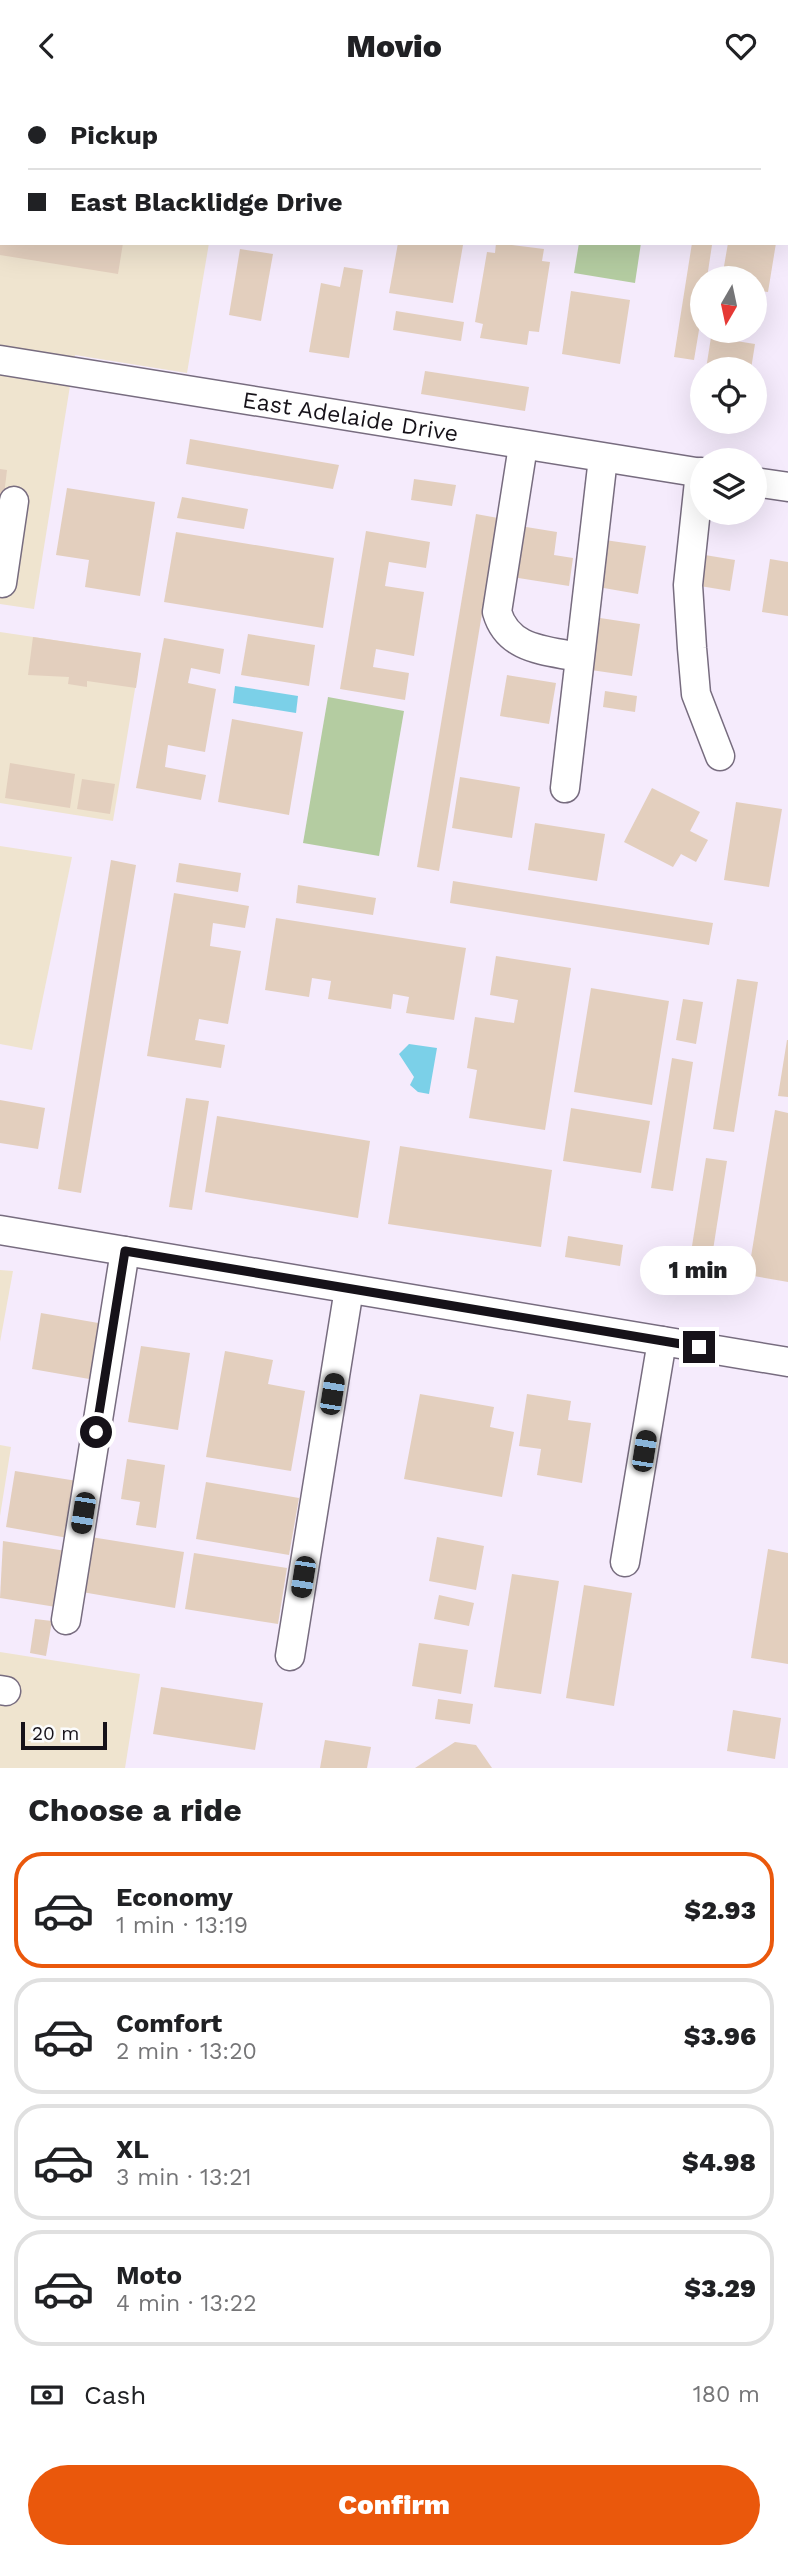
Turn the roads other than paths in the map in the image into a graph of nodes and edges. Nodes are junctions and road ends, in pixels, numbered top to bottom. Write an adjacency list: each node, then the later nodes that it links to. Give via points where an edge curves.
1 (0, 360): 2 (street, East Adelaide Drive)
2 (523, 446): 3 (street, East Adelaide Drive); 10 (street, via 497,612 506,633 516,642)
3 (603, 458): 4 (street, East Adelaide Drive); 10 (street)
4 (690, 471)
5 (767, 484): 6 (street)
6 (788, 488)
7 (14, 501): 9 (street)
8 (695, 525): 11 (street, via 688,585 696,694)
9 (2, 583)
10 (578, 657): 12 (street)
11 (720, 756)
12 (565, 787)
13 (0, 1230): 14 (street)
14 (125, 1251): 15 (street); 19 (street)
15 (349, 1289): 16 (street); 20 (street)
16 (662, 1341): 17 (street); 18 (street)
17 (788, 1362)
18 (625, 1562)
19 (66, 1620)
20 (290, 1656)

